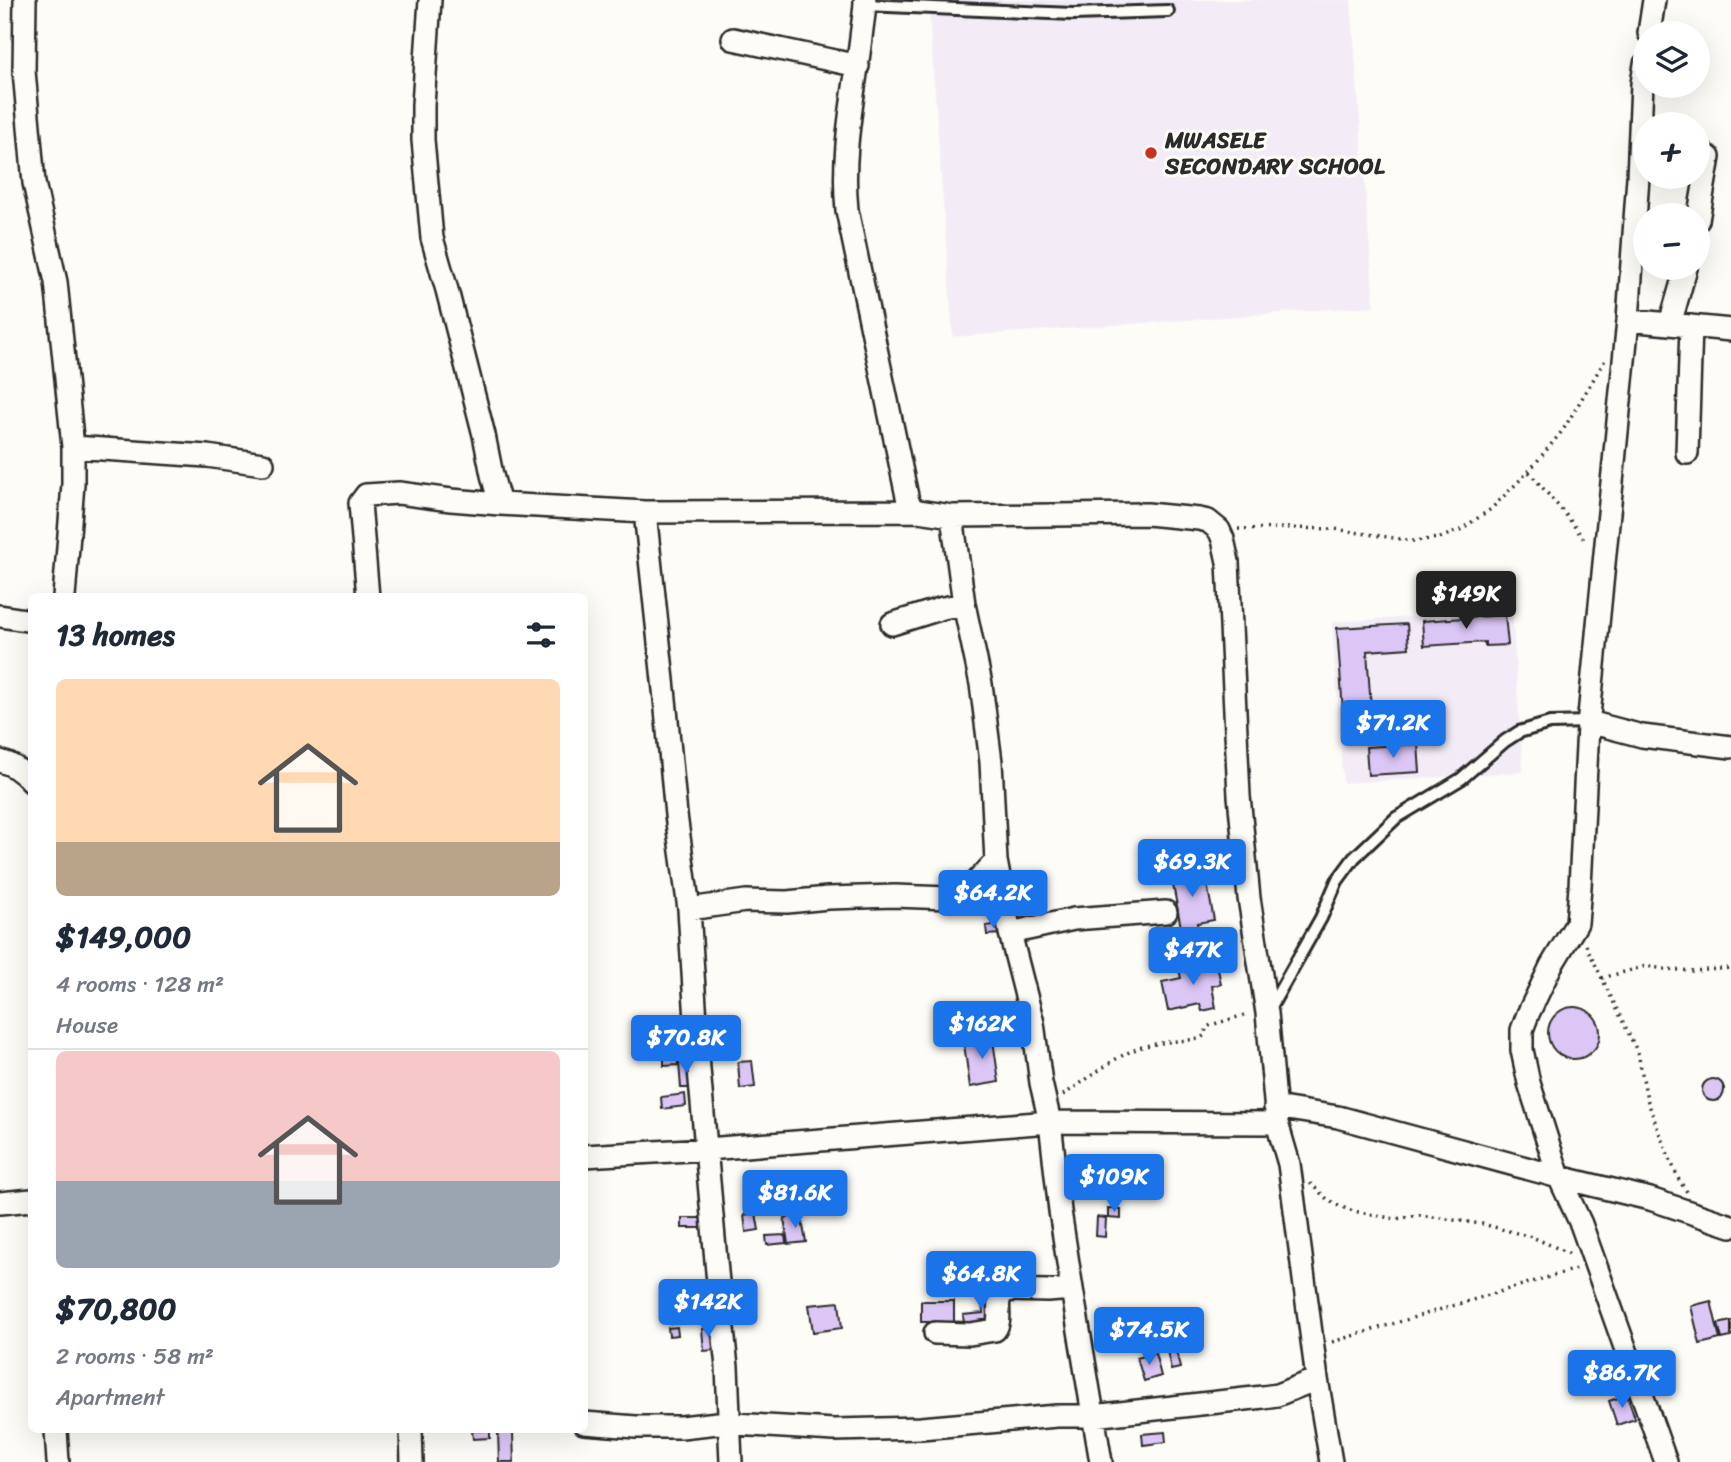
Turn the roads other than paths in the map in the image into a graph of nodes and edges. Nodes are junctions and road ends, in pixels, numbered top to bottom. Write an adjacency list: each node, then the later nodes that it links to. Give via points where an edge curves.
1 (25, 0): 14 (street, via 24,71 34,183 56,282)
2 (430, 0): 17 (street, via 423,140 432,238)
3 (1654, 0): 6 (street)
4 (865, 3): 5 (lane, via 1073,14); 8 (street)
5 (1168, 11)
6 (1651, 21)
7 (733, 39): 8 (street)
8 (858, 66): 19 (street, via 846,146 847,210 908,501)
9 (1641, 98): 11 (street)
10 (1685, 280): 12 (street)
11 (1628, 320): 12 (street); 27 (street)
12 (1681, 325): 13 (street); 15 (street)
13 (1731, 330)
14 (73, 447): 16 (street); 21 (street)
15 (1686, 453)
16 (263, 464)
17 (500, 504): 18 (street); 22 (street, via 399,493 366,495 360,503)
18 (645, 512): 19 (street); 32 (street)
19 (918, 512): 20 (street)
20 (952, 516): 23 (street); 35 (street, via 1147,514 1199,519 1219,530 1228,562 1239,796 1249,898)
21 (64, 593)
22 (368, 593)
23 (964, 604): 26 (street); 31 (street, via 991,762)
24 (0, 616): 25 (street)
25 (28, 620)
26 (892, 624)
27 (1589, 722): 28 (street, via 1642,736); 35 (lane, via 1550,723 1519,732 1461,779 1396,818 1337,881); 40 (street, via 1577,923 1551,965 1522,1030 1529,1083)
28 (1731, 747)
29 (0, 761): 30 (street)
30 (28, 777)
31 (996, 861): 32 (street, via 968,891 948,898 746,901); 34 (street)
32 (689, 909): 38 (street)
33 (1166, 912): 34 (street, via 1074,919)
34 (1010, 933): 36 (street, via 1033,1023)
35 (1267, 1011): 37 (street)
36 (1048, 1113): 37 (street); 38 (street); 44 (street)
37 (1276, 1115): 40 (street, via 1338,1116); 46 (street, via 1289,1164)
38 (707, 1149): 39 (street); 49 (street)
39 (588, 1156)
40 (1559, 1177): 43 (street, via 1650,1199); 57 (street, via 1581,1224)
41 (28, 1200): 42 (street)
42 (0, 1203)
43 (1731, 1226)
44 (1072, 1289): 45 (street, via 1008,1290 1000,1297 997,1328 982,1333); 47 (street)
45 (935, 1333)
46 (1317, 1379): 47 (street, via 1277,1395); 56 (street)
47 (1093, 1416): 49 (street, via 908,1429); 55 (street)
48 (588, 1423): 49 (street)
49 (729, 1424): 54 (street)
50 (56, 1433): 52 (street)
51 (411, 1433): 53 (street)
52 (58, 1462)
53 (412, 1462)
54 (731, 1462)
55 (1101, 1462)
56 (1331, 1462)
57 (1666, 1462)

